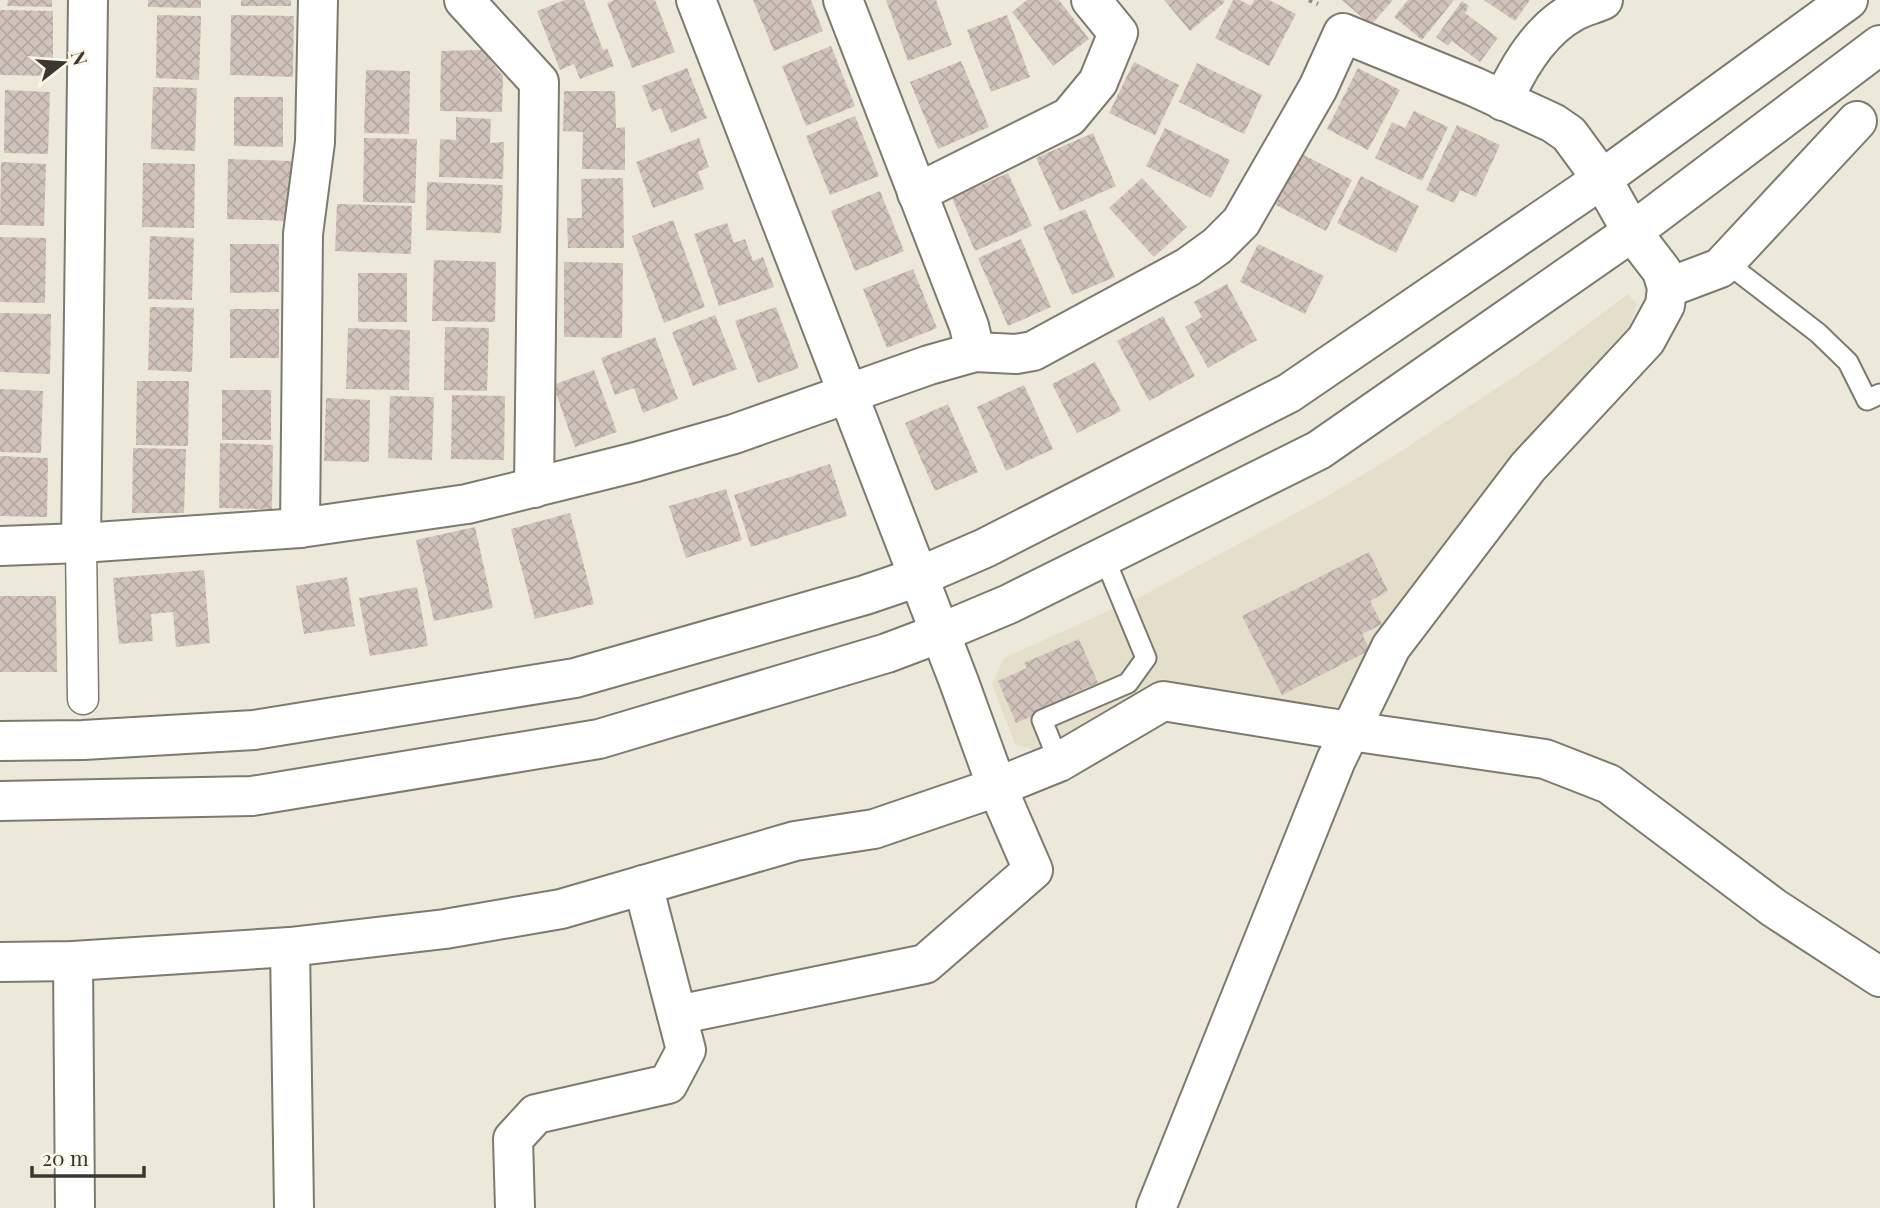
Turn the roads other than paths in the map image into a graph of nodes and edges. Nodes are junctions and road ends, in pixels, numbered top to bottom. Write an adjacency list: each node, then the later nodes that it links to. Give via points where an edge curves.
1 (88, 0): 22 (street)
2 (318, 0): 21 (street, via 316,142 303,234)
3 (464, 0): 20 (street, via 539,82)
4 (696, 0): 18 (street)
5 (843, 0): 13 (street)
6 (1091, 0): 13 (street, via 1118,33 1098,82 1069,117)
7 (1848, 0): 12 (street)
8 (1581, 4): 10 (street, via 1533,49)
9 (1880, 45): 14 (street)
10 (1503, 100): 12 (street, via 1569,134); 17 (street, via 1343,33 1318,88 1241,222 1217,247 1033,351)
11 (1857, 121): 15 (street)
12 (1602, 179): 14 (street); 25 (street, via 1289,393 985,548)
13 (917, 193): 17 (street)
14 (1632, 232): 16 (street, via 1662,271); 24 (street, via 1319,450)
15 (1720, 268): 16 (street); 19 (lane, via 1736,270 1818,333 1848,362 1867,400)
16 (1667, 288): 28 (street, via 1664,305 1646,340 1528,467 1391,647)
17 (975, 352): 18 (street)
18 (847, 394): 20 (street, via 722,437); 25 (street)
19 (1880, 394)
20 (534, 488): 21 (street, via 467,504)
21 (300, 528): 22 (street)
22 (80, 543): 23 (street); 27 (street)
23 (0, 546)
24 (1104, 557): 26 (street); 30 (lane, via 1146,658 1128,684 1042,720)
25 (918, 577): 26 (street); 29 (street, via 575,678 254,730)
26 (940, 633): 31 (street); 32 (street, via 599,739 252,796)
27 (83, 699)
28 (1351, 730): 30 (street, via 1163,701); 37 (street, via 1545,759 1609,785 1774,908); 42 (street)
29 (0, 741)
30 (1059, 762): 31 (street)
31 (997, 787): 33 (street, via 874,829 796,841); 38 (street, via 1033,870 925,964)
32 (0, 801)
33 (643, 885): 34 (street, via 561,909 445,929); 38 (street)
34 (290, 947): 35 (street); 40 (street)
35 (73, 961): 36 (street); 39 (street)
36 (0, 962)
37 (1880, 977)
38 (677, 1015): 41 (street, via 685,1050 668,1084 536,1114 513,1139)
39 (75, 1208)
40 (294, 1208)
41 (515, 1208)
42 (1156, 1208)

